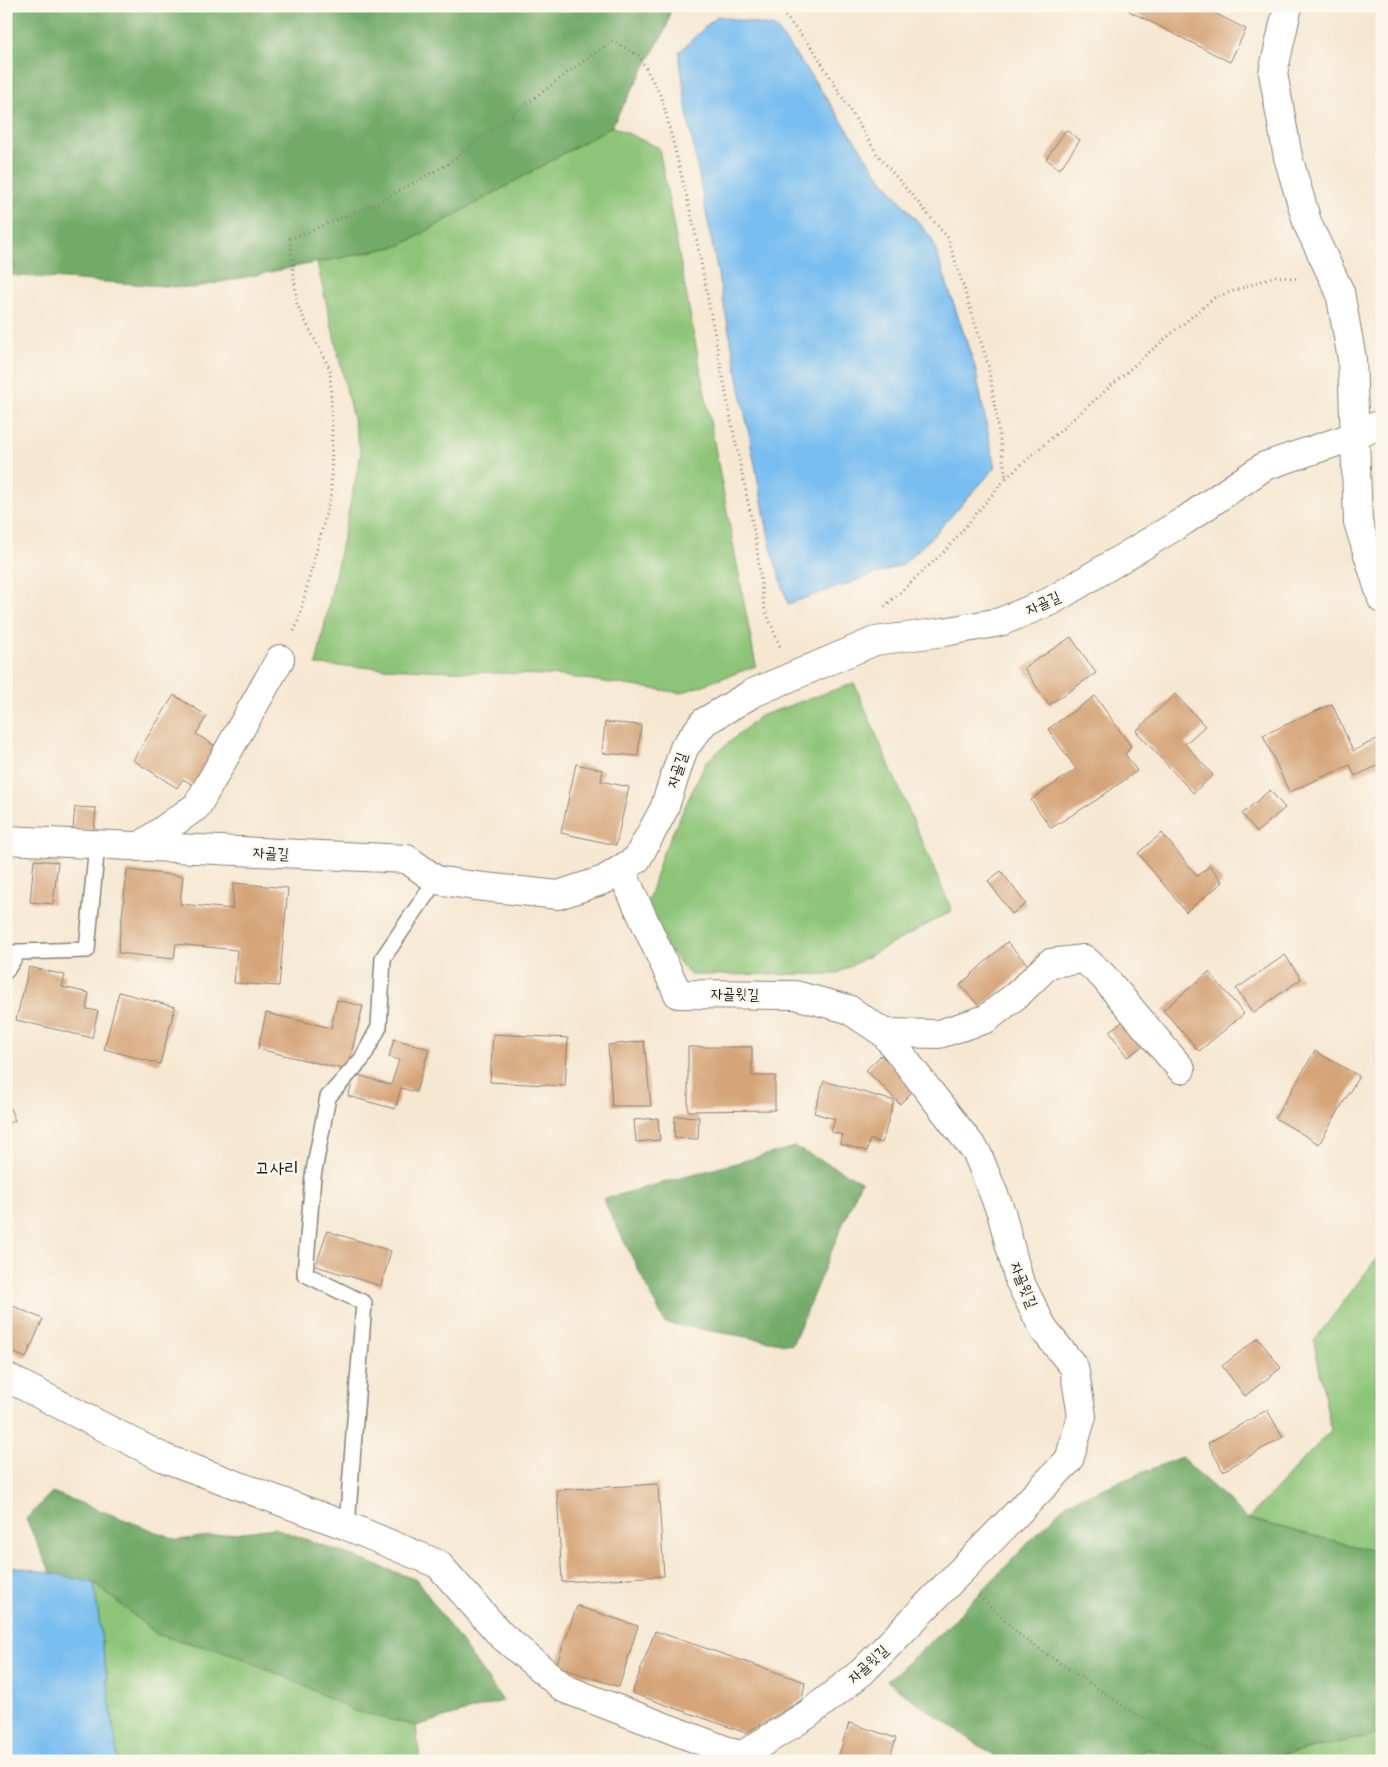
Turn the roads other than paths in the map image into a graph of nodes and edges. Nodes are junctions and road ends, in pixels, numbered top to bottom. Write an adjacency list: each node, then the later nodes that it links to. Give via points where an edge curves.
1 (1288, 6): 3 (street, via 1274,73 1288,156 1308,224 1340,292 1352,359)
2 (1382, 424): 3 (street, 자골길)
3 (1355, 436): 4 (street, via 1358,522); 9 (street, 자골길, via 1265,466 1184,521 1051,601 1000,622 875,641 753,693 704,722 684,748 664,809 637,860)
4 (1382, 599)
5 (280, 659): 8 (street, via 197,806)
6 (6, 840): 7 (street, 자골길)
7 (97, 844): 8 (street, 자골길); 11 (lane, via 87,950 18,952)
8 (139, 847): 10 (street, 자골길, via 407,859)
9 (621, 870): 10 (street, 자골길, via 604,880 558,895); 12 (street, 자골윗길, via 678,994 795,995 848,1010)
10 (436, 880): 15 (lane, via 383,958 379,1027 362,1059 328,1097 313,1176 305,1274 364,1303)
11 (6, 971)
12 (884, 1033): 13 (street, via 939,1034 986,1018 1018,994 1050,963 1084,959); 16 (street, 자골윗길, via 977,1153 1001,1212 1019,1280 1044,1330 1074,1367 1082,1416 1069,1460 862,1672 807,1715)
13 (1181, 1069)
14 (6, 1377): 15 (street, via 164,1458)
15 (346, 1526): 16 (street, via 438,1564 501,1635 565,1689)
16 (739, 1758)

